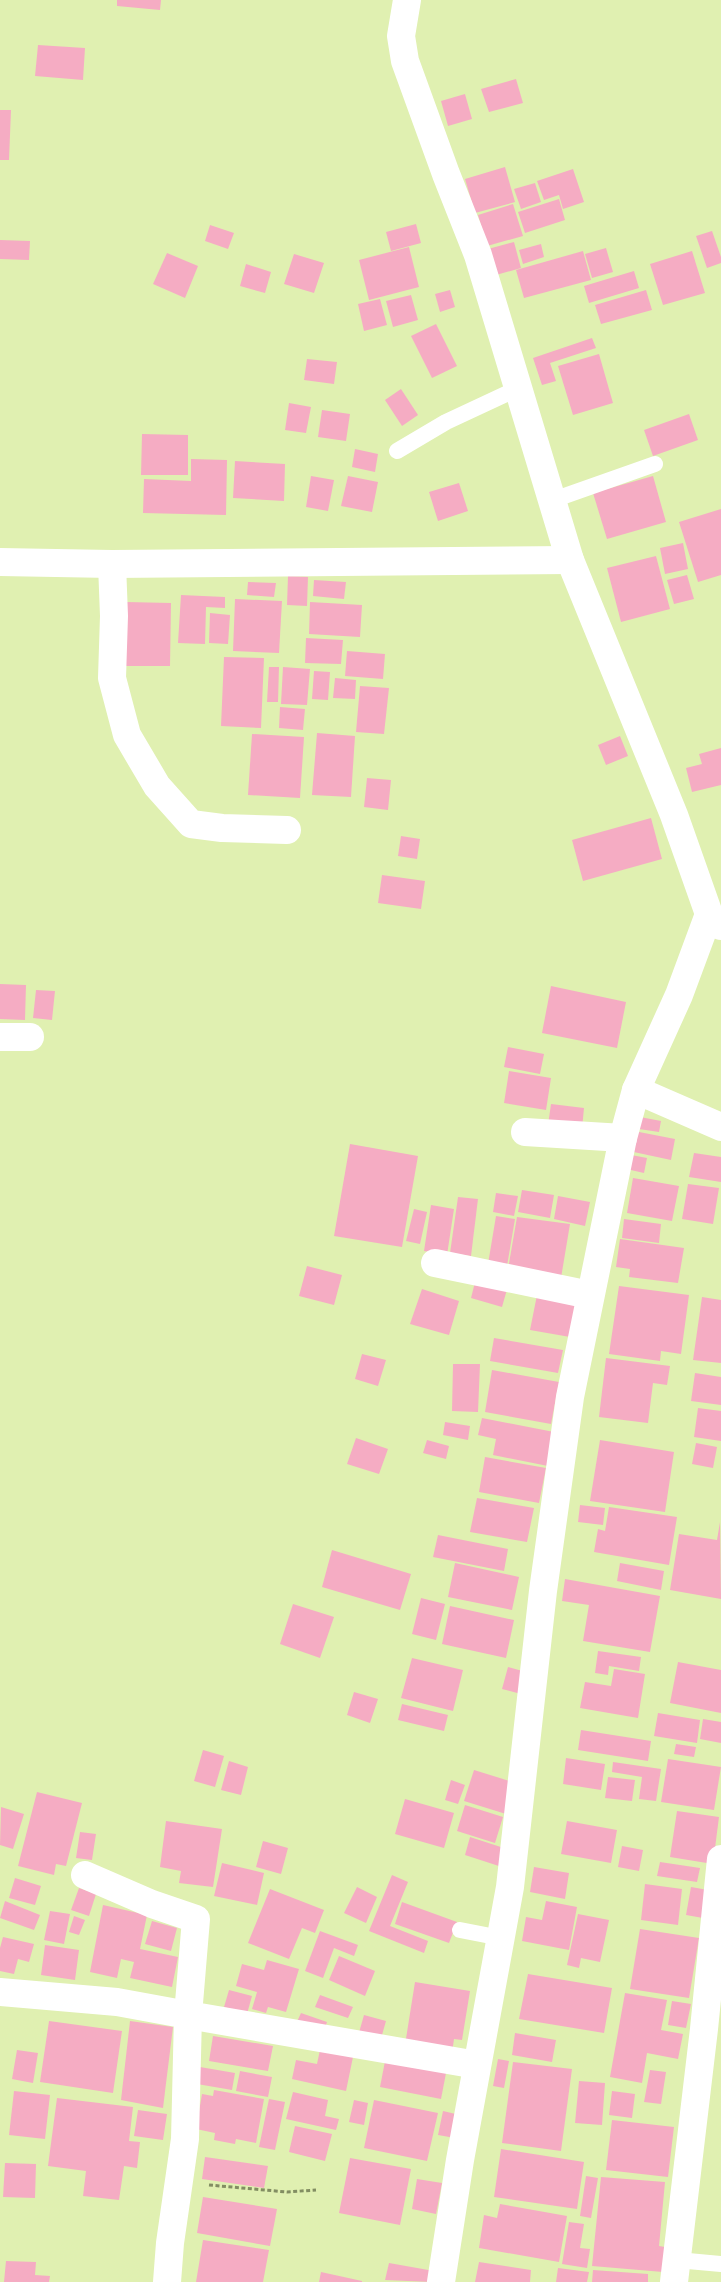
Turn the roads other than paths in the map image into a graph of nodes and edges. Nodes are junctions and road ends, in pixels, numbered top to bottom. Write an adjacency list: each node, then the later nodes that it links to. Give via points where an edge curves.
1 (407, 0): 2 (street, via 401,36 404,61 478,255)
2 (519, 388): 3 (lane, via 446,422); 5 (street)
3 (397, 451)
4 (655, 464): 5 (lane)
5 (553, 500): 6 (street)
6 (570, 560): 8 (street); 10 (street)
7 (0, 562): 8 (street)
8 (112, 564): 9 (street, via 112,678 127,735 157,786 191,824)
9 (287, 830)
10 (715, 920): 13 (street)
11 (0, 1037): 12 (street)
12 (30, 1037)
13 (636, 1090): 14 (street); 16 (street)
14 (721, 1127)
15 (525, 1132): 16 (street)
16 (623, 1138): 18 (street)
17 (436, 1263): 18 (street)
18 (590, 1295): 22 (street, via 563,1446 543,1591 510,1887)
19 (721, 1859): 27 (street)
20 (85, 1875): 24 (street, via 196,1920)
21 (460, 1930): 22 (lane)
22 (501, 1938): 25 (street)
23 (0, 1992): 24 (street, via 117,2002)
24 (188, 2015): 25 (street); 28 (street, via 185,2139)
25 (477, 2064): 29 (street)
26 (721, 2264): 27 (lane)
27 (675, 2271)
28 (167, 2282)
29 (442, 2282)

